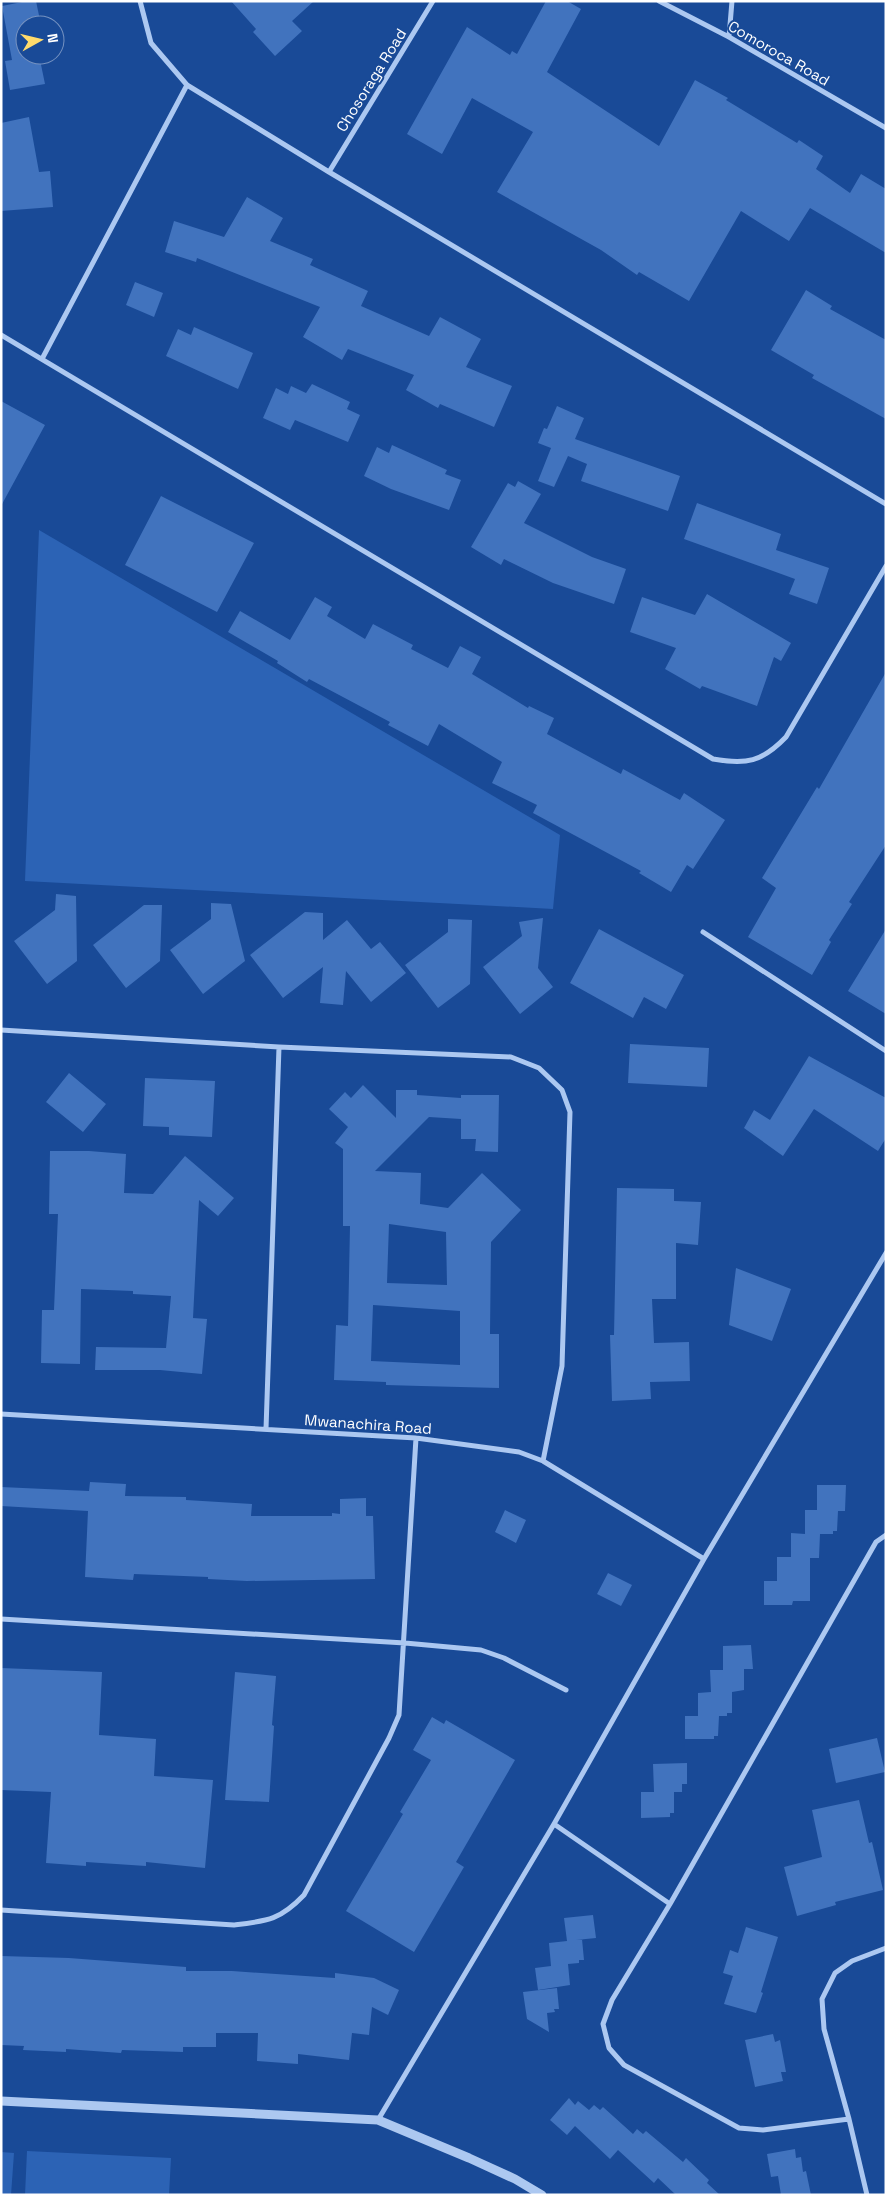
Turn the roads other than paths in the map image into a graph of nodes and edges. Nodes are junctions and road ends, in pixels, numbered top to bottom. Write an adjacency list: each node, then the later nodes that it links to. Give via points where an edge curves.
1 (140, 1): 6 (street, via 151,43)
2 (433, 1): 8 (street, Chosoraga Road)
3 (659, 1): 5 (street, Comoroca Road)
4 (732, 1): 5 (street)
5 (728, 37): 7 (street, Comoroca Road)
6 (187, 85): 8 (street); 10 (street)
7 (886, 128)
8 (329, 172): 11 (street)
9 (1, 335): 10 (street)
10 (42, 359): 12 (street, via 713,760 736,763 754,760 772,751 786,737)
11 (886, 504)
12 (886, 566)
13 (704, 932): 16 (street)
14 (1, 1030): 15 (street)
15 (279, 1047): 19 (street); 21 (street, via 510,1057 539,1068 562,1090 570,1112 562,1366)
16 (886, 1051)
17 (886, 1253): 23 (street)
18 (1, 1414): 19 (street, Mwanachira Road)
19 (266, 1429): 20 (street, Mwanachira Road)
20 (416, 1438): 21 (street, Mwanachira Road, via 519,1452); 25 (street)
21 (542, 1461): 23 (street, Mwanachira Road)
22 (886, 1535): 28 (street, via 876,1542)
23 (704, 1559): 27 (street)
24 (1, 1619): 25 (street)
25 (405, 1643): 26 (street, via 481,1650 504,1658); 29 (street, via 399,1715 389,1738 304,1895 288,1911 263,1922 234,1925)
26 (566, 1690)
27 (554, 1824): 28 (street); 33 (street)
28 (670, 1904): 32 (street, via 612,2000 603,2024 609,2048 624,2066 739,2128 763,2130)
29 (1, 1910)
30 (886, 1948): 32 (street, via 852,1960 835,1973 822,2000 824,2029)
31 (1, 2101): 33 (street)
32 (849, 2119): 35 (street)
33 (378, 2120): 34 (street, via 515,2179)
34 (542, 2195)
35 (867, 2195)

